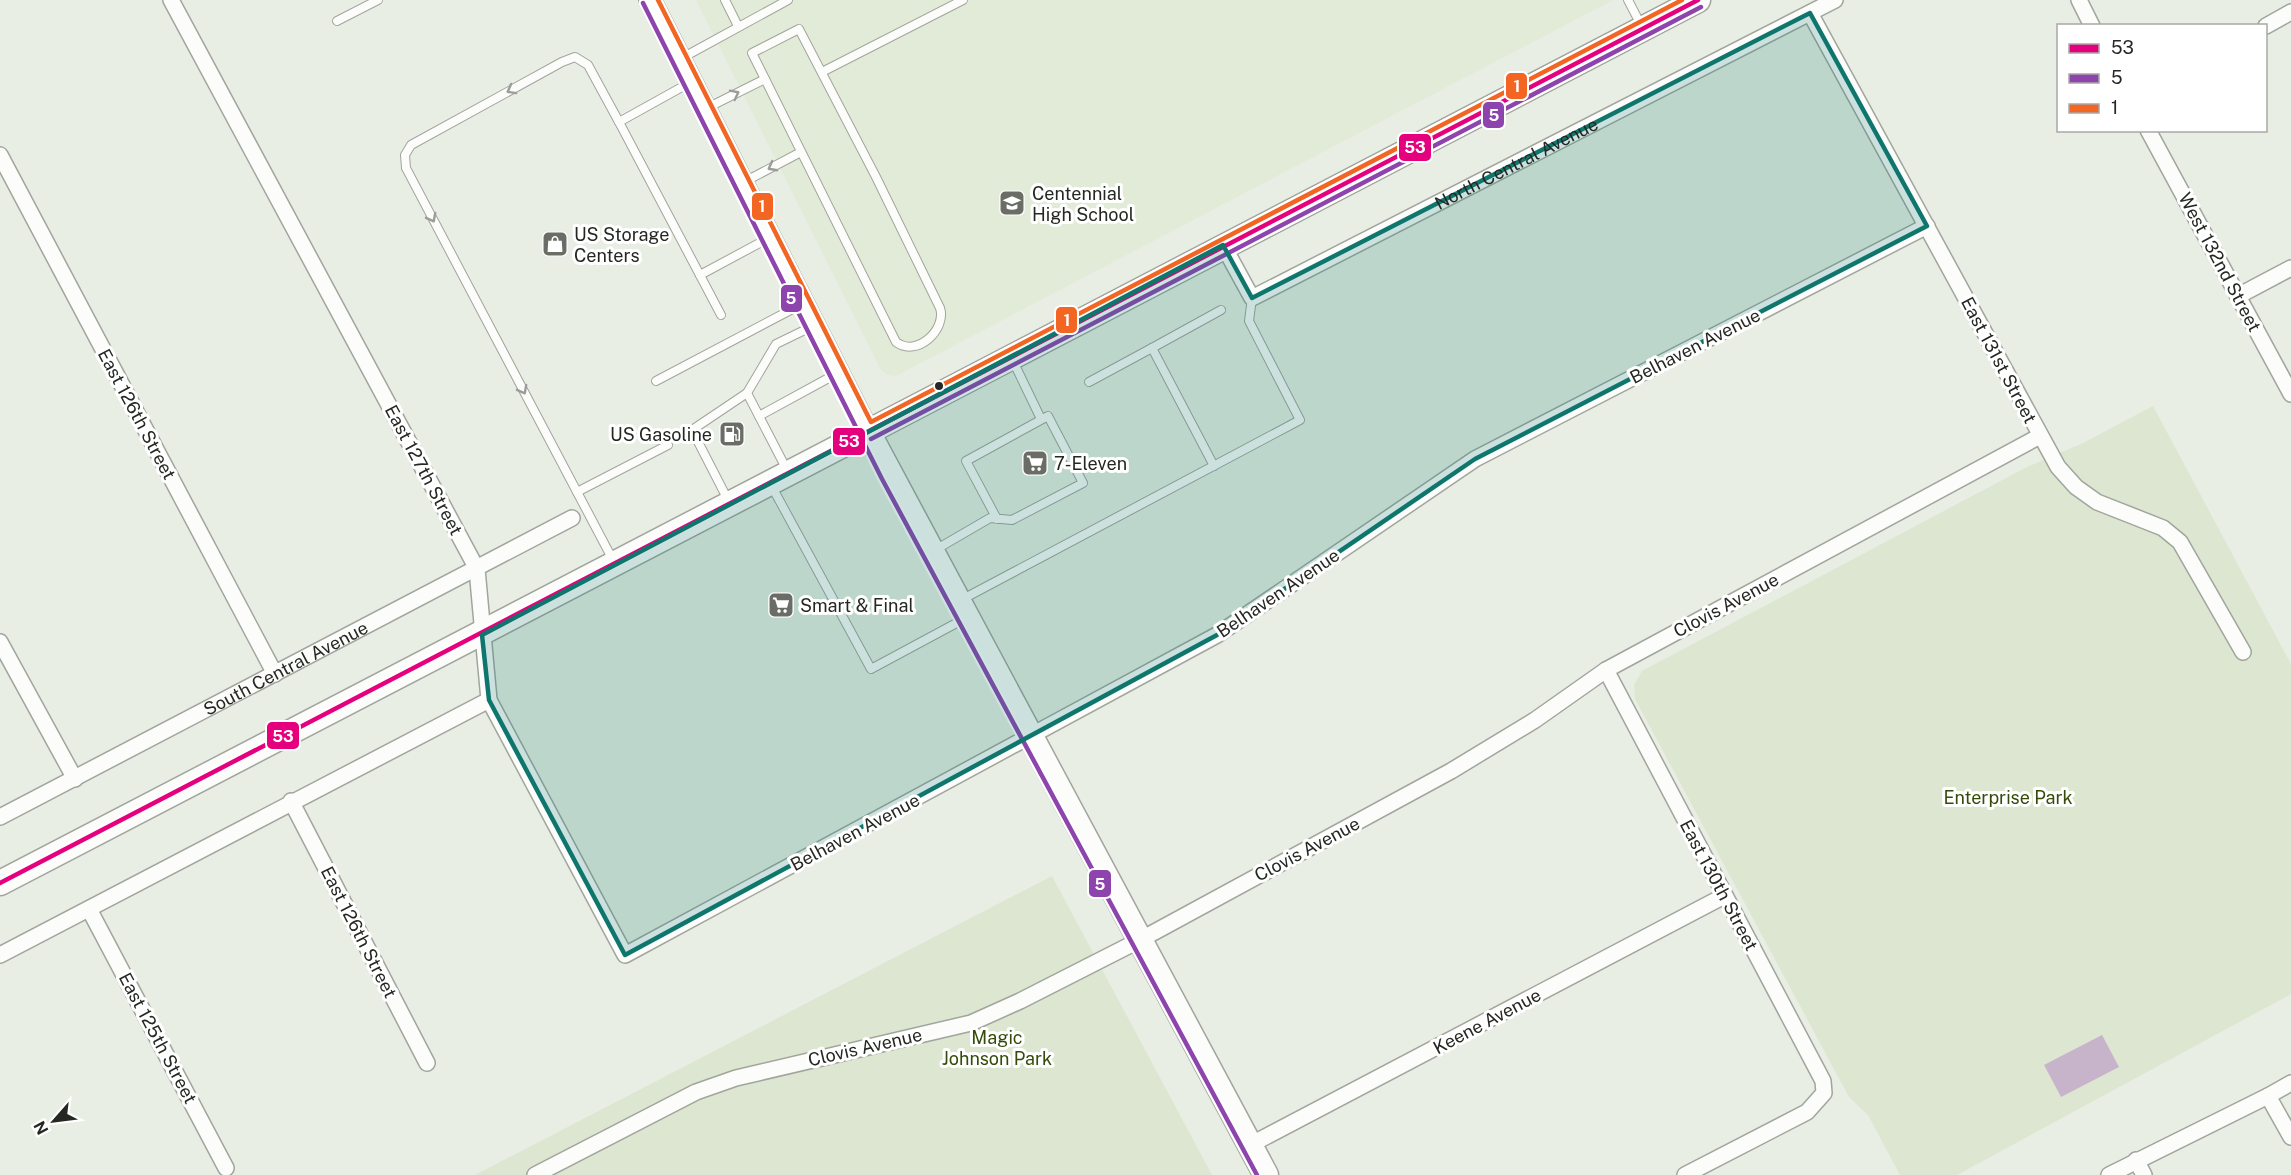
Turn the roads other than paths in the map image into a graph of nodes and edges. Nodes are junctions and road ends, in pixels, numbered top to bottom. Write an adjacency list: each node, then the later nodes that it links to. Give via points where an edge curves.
1 (171, 0): 58 (street, East 127th Street)
2 (378, 0): 13 (lane)
3 (650, 0): 18 (main road)
4 (725, 0): 16 (lane)
5 (788, 0): 16 (lane)
6 (963, 0): 19 (lane)
7 (1628, 0): 17 (lane)
8 (1698, 0): 17 (main road)
9 (1835, 0): 12 (street, North Central Avenue)
10 (2079, 0): 14 (street)
11 (2291, 12): 15 (street)
12 (1810, 13): 28 (street, East 131st Street); 34 (street, North Central Avenue)
13 (337, 21)
14 (2091, 24)
15 (2267, 25)
16 (738, 26): 18 (lane)
17 (1643, 28): 30 (main road)
18 (680, 59): 21 (main road)
19 (822, 72): 20 (lane, via 799,29 752,53); 25 (lane, via 940,308 940,327 929,338 911,347 896,342)
20 (765, 79): 22 (lane, one-way to 20); 25 (lane)
21 (692, 82): 22 (main road); 23 (lane)
22 (706, 109): 27 (main road)
23 (619, 122): 32 (lane); 53 (lane, one-way to 53, via 588,65 575,57 411,145 405,155 406,168)
24 (2149, 132): 33 (street, West 132nd Street)
25 (801, 152): 27 (lane, one-way to 27)
26 (0, 155): 65 (street, East 126th Street)
27 (743, 182): 29 (main road)
28 (1927, 226): 49 (street, East 131st Street); 67 (street, Belhaven Avenue, via 1475,459 1217,635)
29 (771, 237): 32 (lane); 35 (main road)
30 (1223, 245): 34 (street); 40 (main road)
31 (2291, 268): 33 (street)
32 (700, 275): 37 (lane)
33 (2238, 296): 45 (street, West 132nd Street)
34 (1252, 298): 51 (lane, via 1250,321 1300,420)
35 (804, 303): 38 (main road); 42 (lane)
36 (1221, 310): 39 (lane)
37 (721, 315)
38 (814, 325): 41 (main road); 44 (lane, via 776,344)
39 (1152, 348): 43 (lane); 51 (lane)
40 (1011, 357): 47 (lane); 48 (main road)
41 (838, 373): 46 (lane); 48 (main road)
42 (656, 381)
43 (1089, 382)
44 (747, 393): 46 (lane); 54 (lane, via 692,430)
45 (2291, 394)
46 (759, 416): 52 (lane)
47 (1041, 419): 56 (lane, via 966,461); 56 (lane, via 1048,416 1083,483 1012,519)
48 (868, 432): 52 (main road); 57 (main road)
49 (2040, 436): 63 (street, East 131st Street, via 2058,467 2076,487 2097,502 2163,528 2180,542); 64 (street, Clovis Avenue)
50 (668, 445): 53 (lane)
51 (1214, 466): 60 (lane)
52 (780, 479): 54 (main road); 60 (lane, via 871,669)
53 (577, 492): 59 (lane)
54 (731, 505): 59 (main road)
55 (572, 518): 58 (street, South Central Avenue)
56 (997, 519): 57 (lane, via 990,518)
57 (931, 553): 60 (main road)
58 (477, 569): 61 (street, East 127th Street); 65 (street, South Central Avenue)
59 (606, 569): 61 (main road)
60 (961, 610): 67 (main road)
61 (482, 635): 66 (street, East 127th Street); 71 (main road)
62 (0, 642): 68 (street)
63 (2243, 652)
64 (1606, 670): 72 (street, East 130th Street); 74 (street, Clovis Avenue, via 1491,748)
65 (275, 674): 68 (street, South Central Avenue)
66 (489, 700): 69 (street); 76 (street, East 127th Street)
67 (1030, 738): 74 (main road); 76 (street, Belhaven Avenue)
68 (75, 779): 70 (street, South Central Avenue)
69 (291, 801): 73 (street); 77 (street, East 126th Street)
70 (0, 817)
71 (0, 883)
72 (1724, 896): 81 (street, Keene Avenue); 86 (street, East 130th Street, via 1819,1070 1824,1093 1808,1112)
73 (89, 909): 75 (street); 83 (street, East 125th Street)
74 (1138, 941): 81 (main road); 84 (street, Clovis Avenue, via 970,1023 771,1069 696,1092)
75 (0, 955)
76 (625, 955)
77 (427, 1063)
78 (2291, 1083): 79 (street)
79 (2268, 1096): 80 (street); 82 (street)
80 (2291, 1137)
81 (1250, 1145): 85 (main road)
82 (2136, 1160): 87 (street); 88 (street)
83 (226, 1168)
84 (535, 1175)
85 (1266, 1175)
86 (1685, 1175)
87 (2109, 1175)
88 (2144, 1175)

